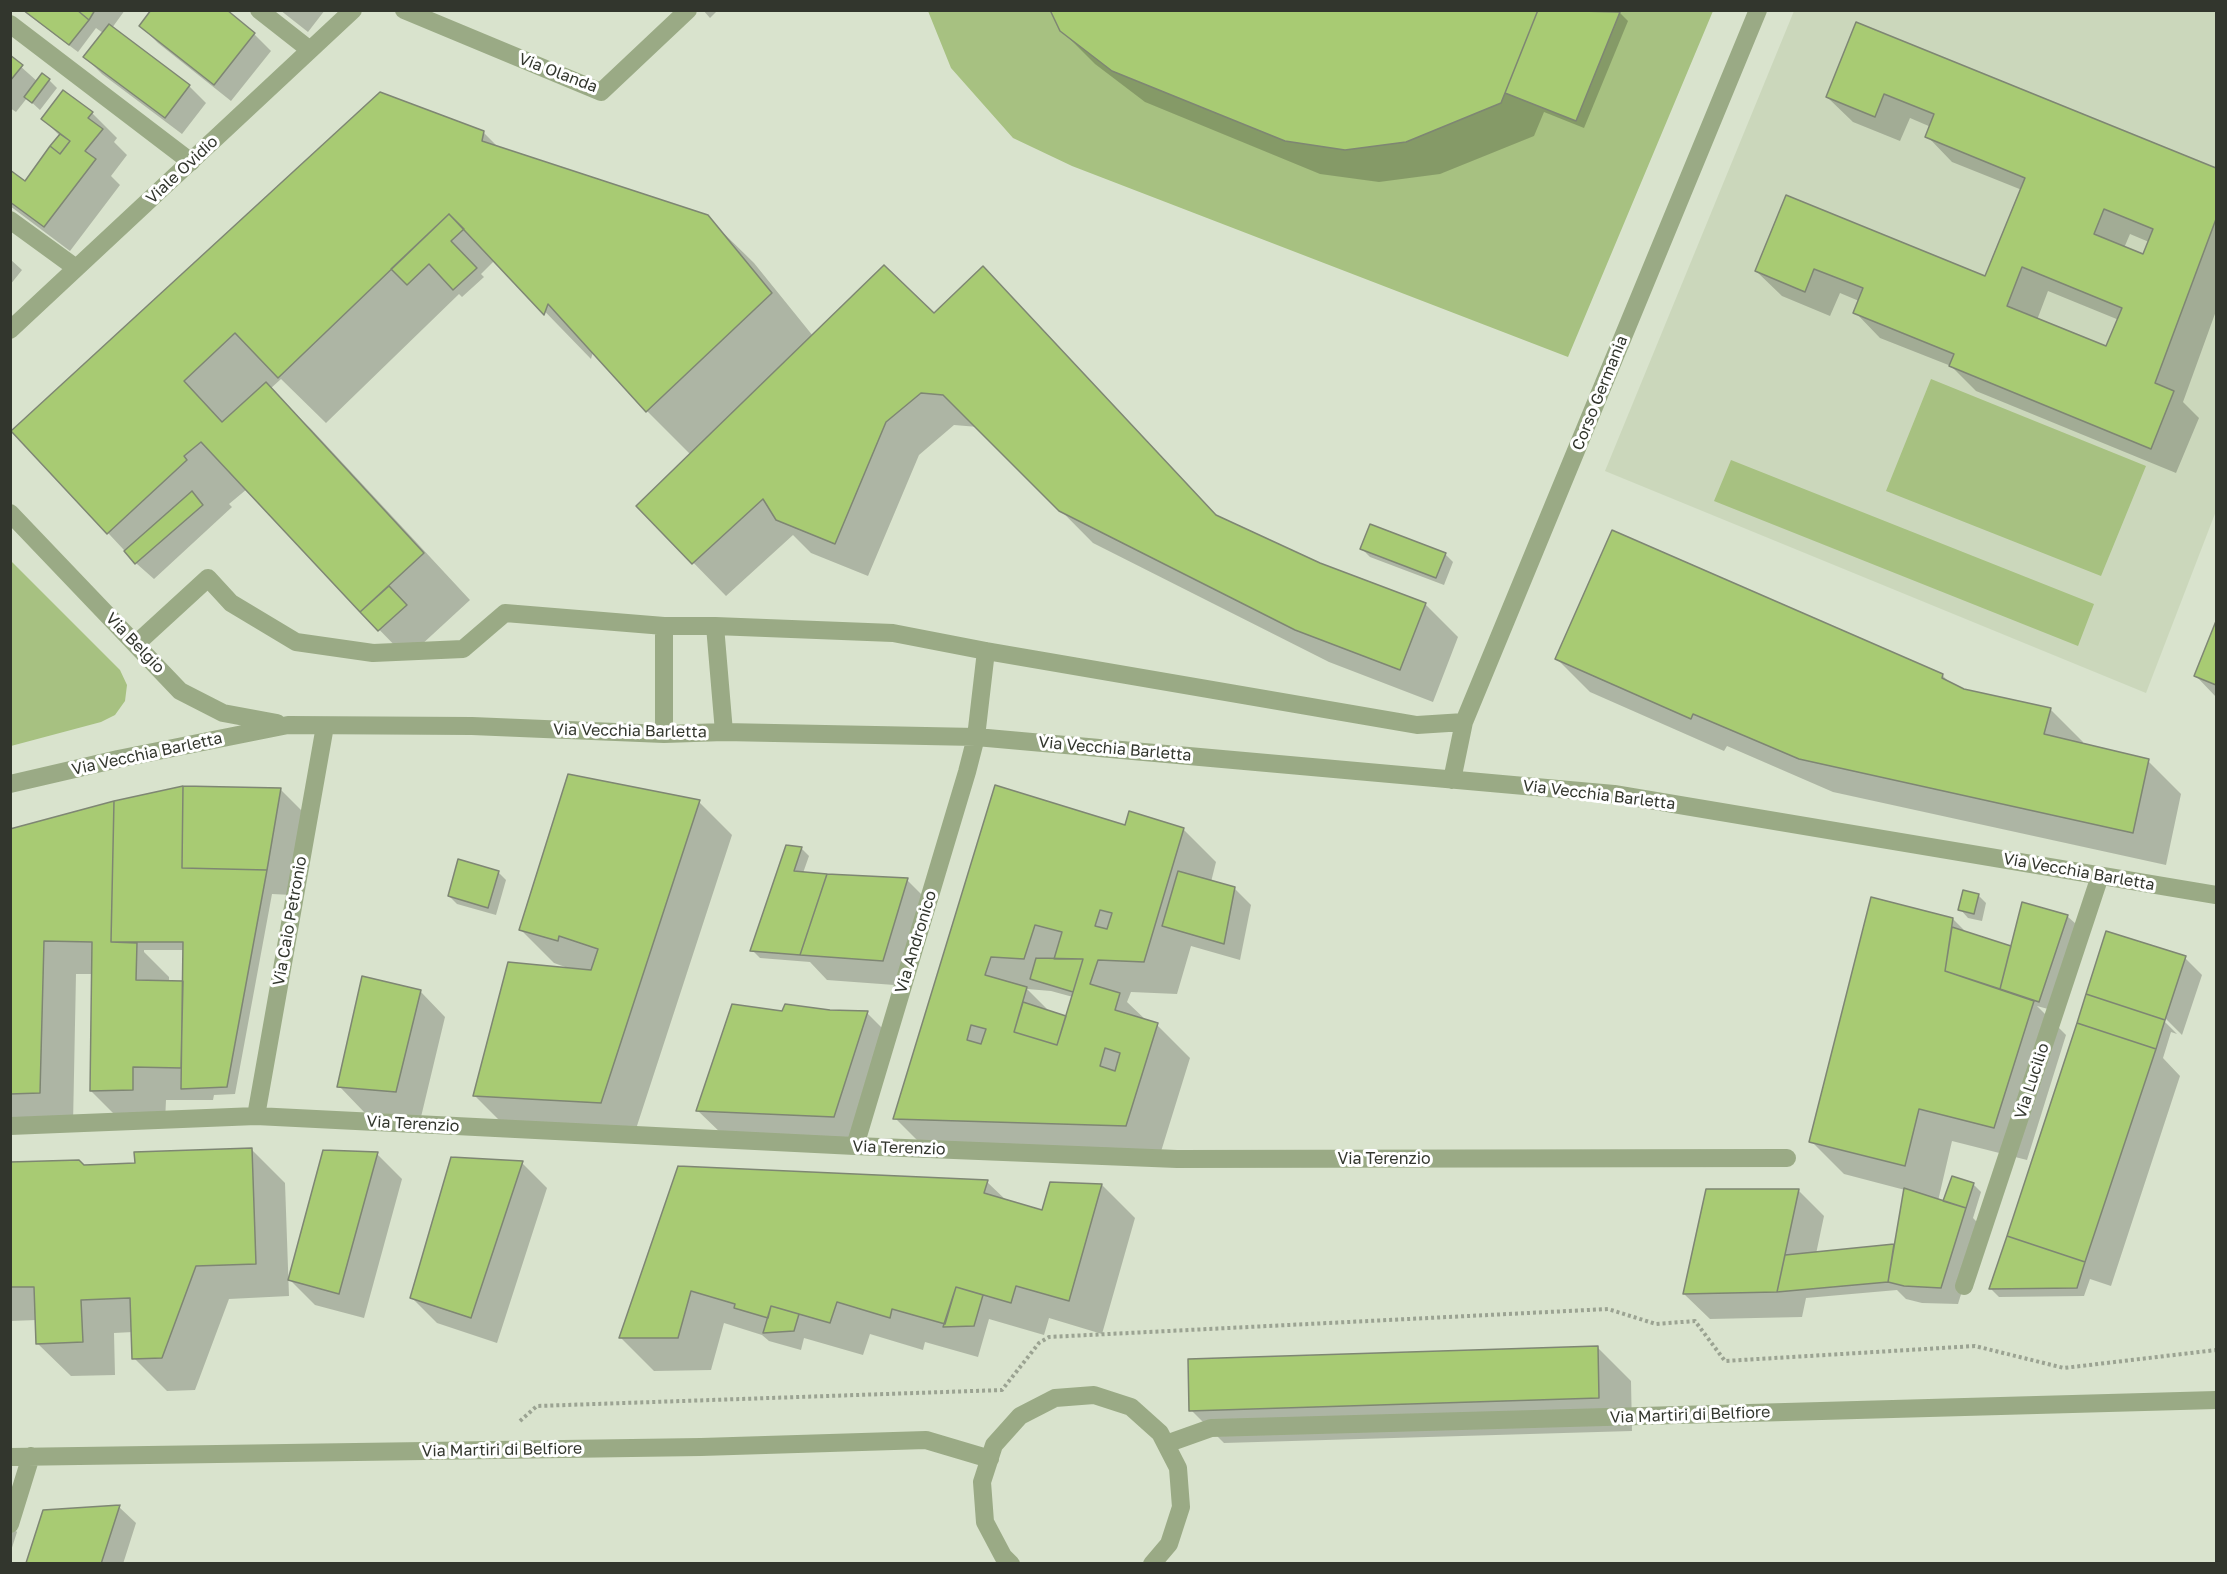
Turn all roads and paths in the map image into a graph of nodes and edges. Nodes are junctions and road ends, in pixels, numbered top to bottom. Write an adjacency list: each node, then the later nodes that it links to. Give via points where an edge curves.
1 (259, 10): 7 (street)
2 (353, 10): 7 (street, Viale Ovidio)
3 (404, 10): 4 (street, Via Olanda, via 601,92)
4 (688, 10)
5 (1758, 10): 17 (street, Corso Germania)
6 (10, 24): 8 (street)
7 (310, 50): 8 (street, Viale Ovidio)
8 (191, 162): 10 (street, Viale Ovidio)
9 (10, 220): 10 (street)
10 (76, 268): 11 (street, Viale Ovidio)
11 (10, 330)
12 (10, 513): 15 (street, Via Belgio)
13 (664, 626): 14 (street); 15 (street, via 505,613 463,649 374,653 296,642 231,603 208,578); 21 (street)
14 (715, 626): 16 (street, via 892,633); 20 (street)
15 (136, 644): 18 (street, Via Belgio, via 180,691 223,713)
16 (986, 651): 17 (street, via 1417,725); 22 (street, Via Andronico)
17 (1464, 722): 23 (street, Corso Germania)
18 (288, 725): 19 (street, Via Vecchia Barletta); 24 (street, Via Vecchia Barletta)
19 (325, 726): 21 (street, Via Vecchia Barletta, via 472,726); 27 (street, Via Caio Petronio)
20 (724, 732): 21 (street, Via Vecchia Barletta); 22 (street, Via Vecchia Barletta)
21 (664, 734)
22 (976, 737): 23 (street, Via Vecchia Barletta); 29 (street, Via Andronico)
23 (1452, 780): 25 (street, Via Vecchia Barletta, via 1614,794)
24 (10, 784)
25 (2100, 876): 26 (street, Via Vecchia Barletta); 31 (street, Via Lucilio)
26 (2217, 895)
27 (256, 1116): 28 (street, Via Terenzio); 29 (street, Via Terenzio)
28 (10, 1126)
29 (855, 1146): 30 (street, Via Terenzio, via 1177,1159)
30 (1787, 1158)
31 (1964, 1286)
32 (2217, 1401): 33 (street, Via Martiri di Belfiore, via 1211,1428)
33 (1166, 1444): 36 (street, via 1160,1433 1131,1407 1094,1395 1055,1398 1020,1416 994,1445); 39 (street, via 1178,1468 1181,1507 1169,1544)
34 (31, 1456): 35 (street, Via Martiri di Belfiore); 36 (street, Via Martiri di Belfiore, via 926,1440); 37 (street)
35 (10, 1457)
36 (990, 1460): 38 (street, via 982,1482 985,1521 1003,1556)
37 (10, 1524)
38 (1011, 1563)
39 (1152, 1563)

